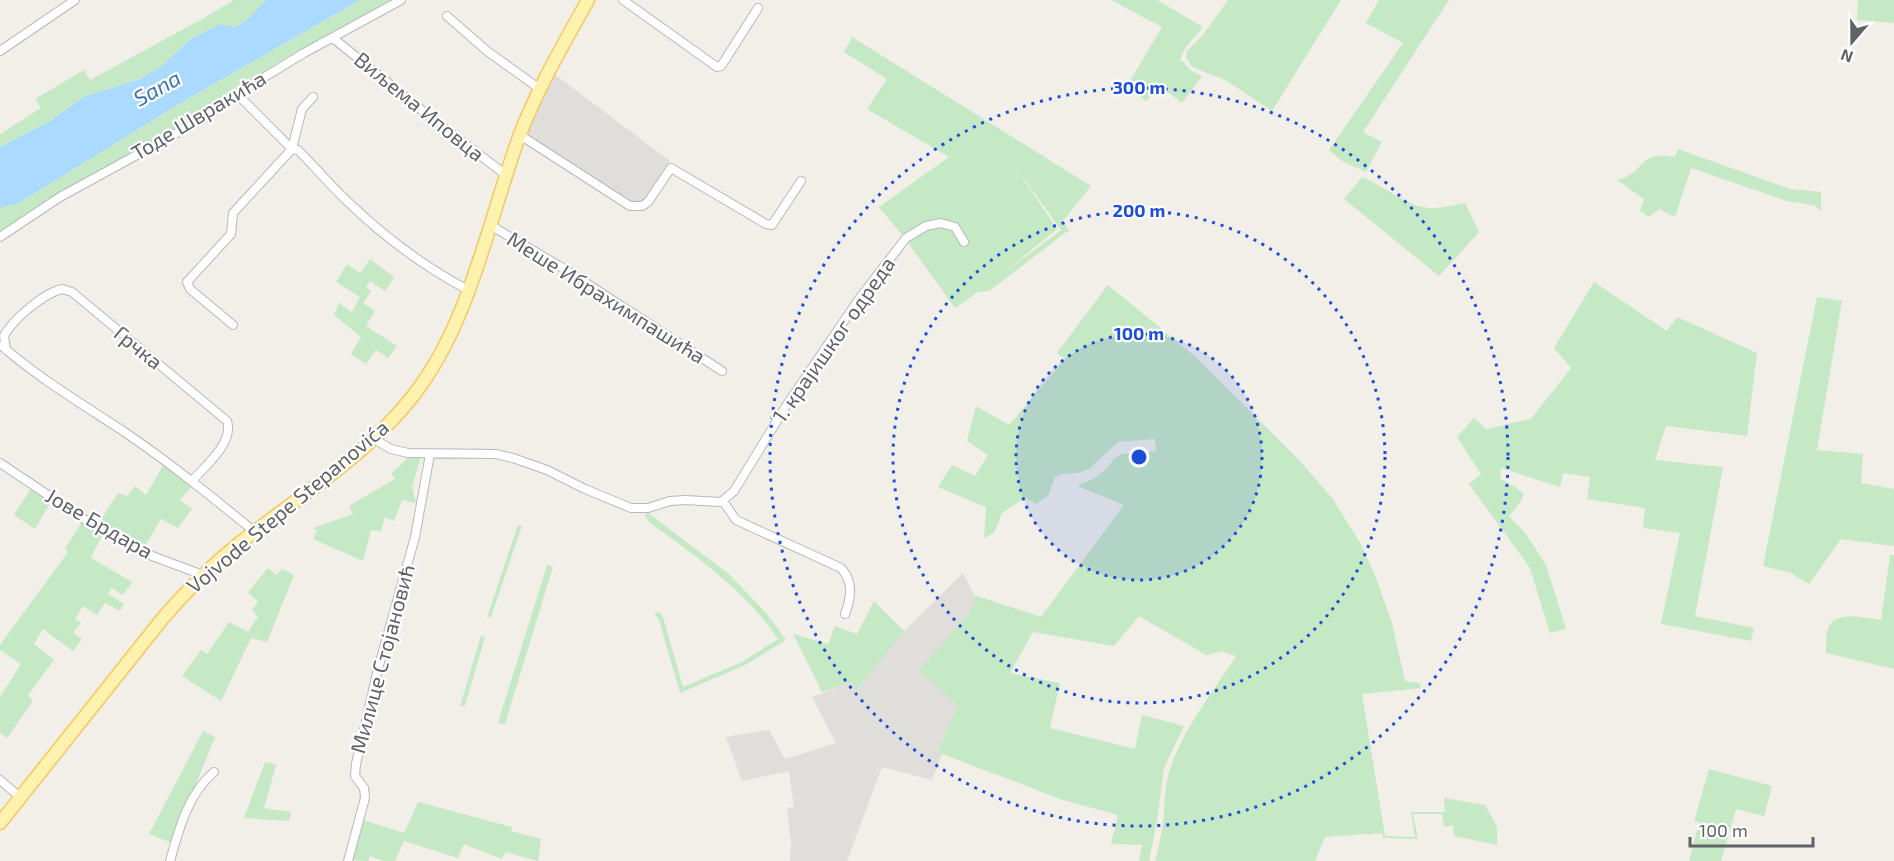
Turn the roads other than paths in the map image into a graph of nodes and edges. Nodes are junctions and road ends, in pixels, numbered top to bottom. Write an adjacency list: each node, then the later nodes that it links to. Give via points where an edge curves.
1 (75, 0): 8 (street)
2 (401, 0): 7 (street, Тоде Швракића)
3 (588, 0): 9 (main road, Vojvode Stepe Stepanovića)
4 (622, 0): 5 (street, via 717,67)
5 (758, 8)
6 (447, 16): 9 (street)
7 (333, 38): 10 (street, Тоде Швракића); 14 (street, Виљема Иповца)
8 (0, 51)
9 (540, 89): 12 (main road, Vojvode Stepe Stepanovića)
10 (238, 94): 13 (street); 17 (street, Тоде Швракића, via 206,117 60,197)
11 (313, 97): 13 (street, via 302,109)
12 (520, 135): 14 (main road, Vojvode Stepe Stepanovića); 15 (street, via 610,195 636,207 648,202 671,168 771,225)
13 (292, 149): 19 (street, via 298,150 372,225); 20 (street, via 233,213 231,234 188,282 190,289)
14 (506, 175): 16 (main road, Vojvode Stepe Stepanovića)
15 (801, 181)
16 (490, 225): 19 (main road, Vojvode Stepe Stepanovića); 22 (street, Меше Ибрахимпашића)
17 (0, 237)
18 (964, 242): 27 (street, 1. крајишког одреда, via 955,226 941,223 926,226 906,238 786,406 735,491)
19 (468, 290): 23 (main road, Vojvode Stepe Stepanovića, via 425,378)
20 (233, 325)
21 (3, 347): 26 (street); 26 (street, Грчка, via 7,331 30,308 54,290 72,292 226,421 228,434 224,444)
22 (722, 370)
23 (374, 439): 24 (street, via 391,449); 28 (main road, Vojvode Stepe Stepanovića)
24 (430, 454): 27 (street, via 496,454 513,458 640,509 685,500); 36 (street, Милице Стојановић, via 415,537 356,764 355,776 364,788 365,798)
25 (0, 463): 29 (street, Јове Брдара, via 99,529)
26 (192, 482): 28 (street)
27 (723, 501): 30 (street, via 735,520 841,568 851,589)
28 (255, 532): 29 (main road, Vojvode Stepe Stepanovića)
29 (203, 575): 33 (main road, Vojvode Stepe Stepanovića, via 163,618)
30 (845, 614)
31 (214, 772): 35 (street, via 198,787 181,823)
32 (0, 780): 33 (street)
33 (20, 797): 34 (main road, Vojvode Stepe Stepanovića)
34 (0, 824)
35 (170, 861)
36 (348, 861)

